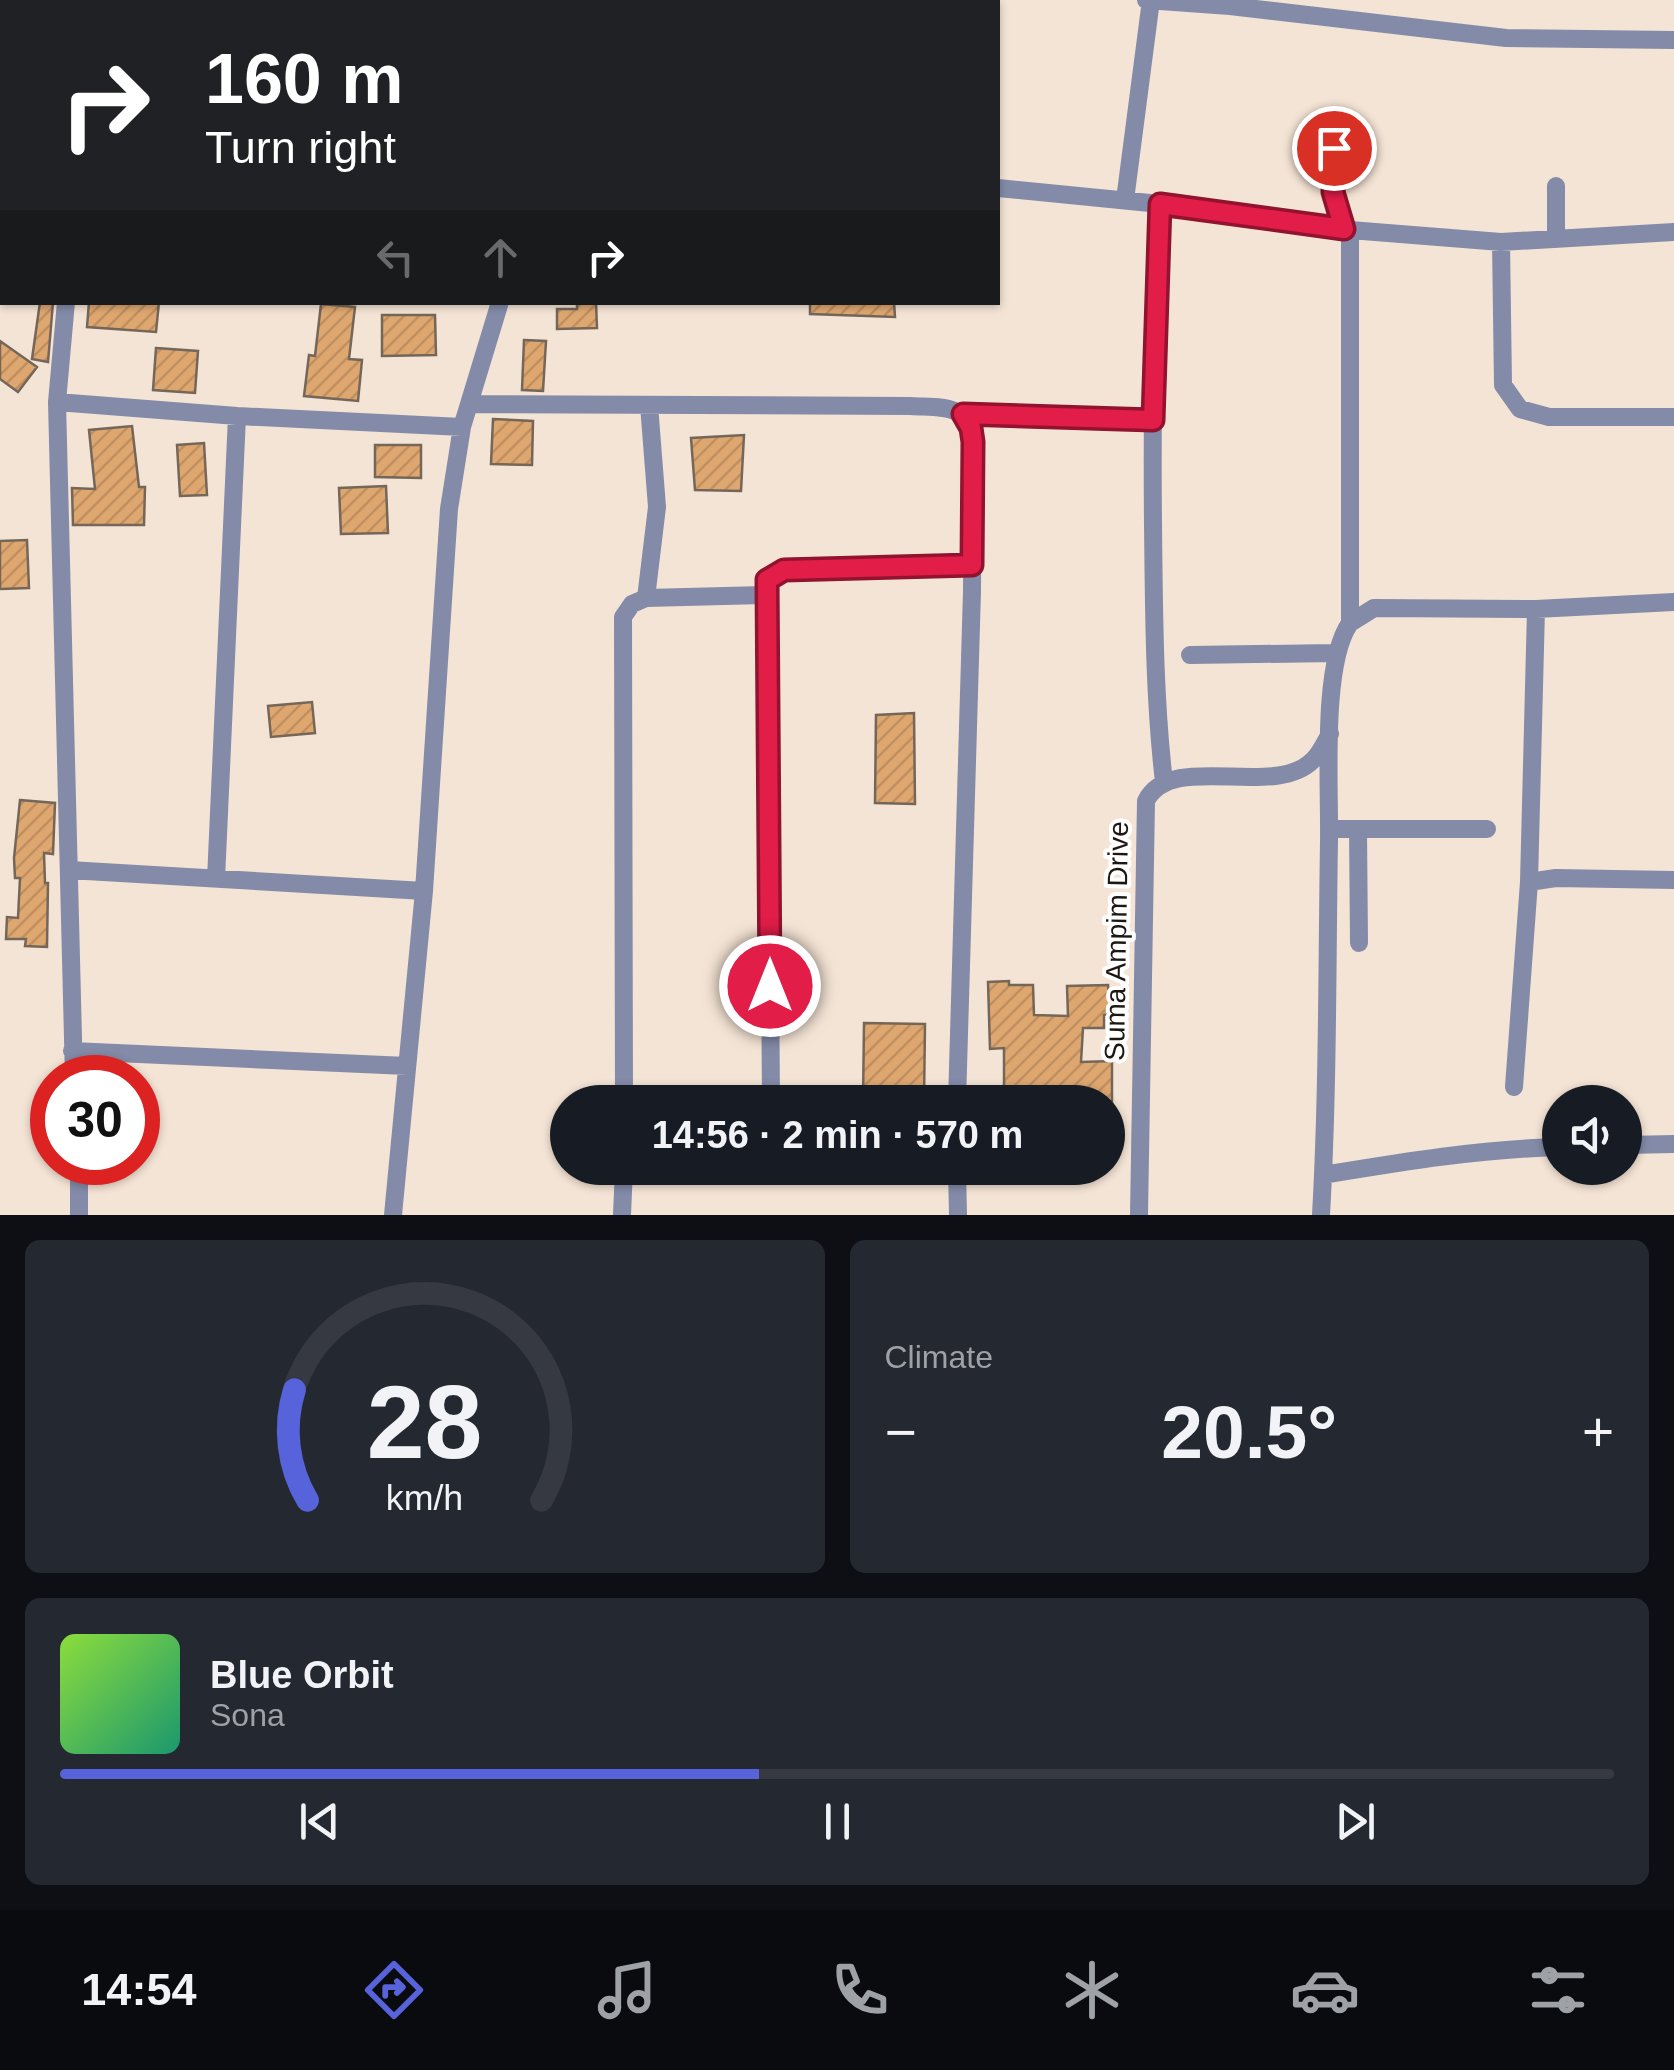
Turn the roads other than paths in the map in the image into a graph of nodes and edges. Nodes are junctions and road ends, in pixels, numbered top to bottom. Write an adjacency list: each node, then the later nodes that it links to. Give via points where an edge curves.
1 (1148, 0): 2 (street, via 1506,38); 6 (street)
2 (1674, 40)
3 (1334, 148): 8 (street, via 1333,192)
4 (1556, 186): 10 (street)
5 (1000, 188): 6 (street)
6 (1125, 200): 7 (street)
7 (1160, 204): 8 (street); 20 (street, Suma Ampim Drive)
8 (1347, 229): 11 (street); 27 (street)
9 (1674, 232): 10 (street)
10 (1556, 239): 11 (street)
11 (1502, 242): 19 (street, via 1503,386 1520,409 1550,417)
12 (66, 305): 14 (street)
13 (499, 305): 15 (street)
14 (58, 402): 18 (street); 35 (street)
15 (469, 404): 16 (street); 21 (street)
16 (648, 405): 17 (street, via 911,406); 24 (street, via 657,507)
17 (963, 414): 20 (street); 22 (street, via 973,442)
18 (237, 416): 21 (street); 36 (street)
19 (1674, 417)
20 (1153, 420): 31 (street, Suma Ampim Drive)
21 (462, 427): 39 (street, via 448,508)
22 (972, 565): 23 (street, via 784,570 767,580); 46 (street)
23 (767, 595): 24 (street); 45 (street)
24 (646, 598): 44 (street, via 623,617)
25 (1674, 602): 26 (street)
26 (1536, 608): 27 (street, via 1374,608); 38 (street)
27 (1350, 623): 28 (street)
28 (1335, 653): 29 (street); 30 (street)
29 (1190, 656)
30 (1330, 734): 31 (street, via 1312,762 1288,774); 32 (street)
31 (1158, 785): 59 (street, Suma Ampim Drive, via 1146,801)
32 (1329, 828): 34 (street); 51 (street)
33 (1487, 828): 34 (street)
34 (1358, 829): 40 (street)
35 (69, 870): 36 (street); 41 (street)
36 (216, 879): 39 (street)
37 (1674, 880): 38 (street)
38 (1530, 882): 47 (street)
39 (424, 890): 43 (street)
40 (1358, 942)
41 (72, 1051): 42 (street); 43 (street)
42 (72, 1055)
43 (407, 1066): 56 (street)
44 (624, 1085)
45 (771, 1085)
46 (958, 1085)
47 (1514, 1086)
48 (1674, 1144): 49 (street)
49 (1642, 1145)
50 (1542, 1148): 51 (street)
51 (1324, 1175): 60 (street)
52 (78, 1185): 55 (street)
53 (623, 1185): 57 (street)
54 (957, 1185): 58 (street)
55 (79, 1215)
56 (393, 1215)
57 (622, 1215)
58 (958, 1215)
59 (1139, 1215)
60 (1321, 1215)

